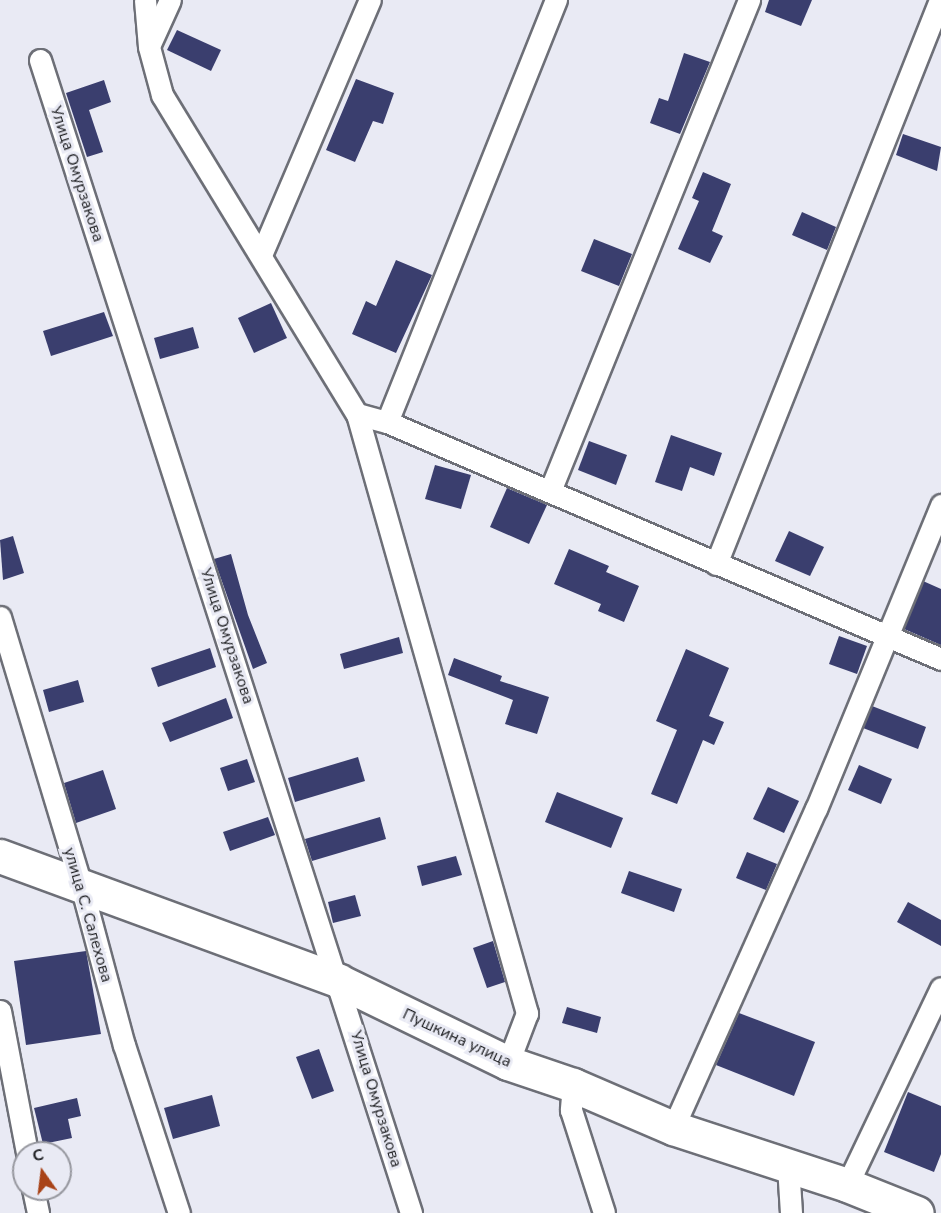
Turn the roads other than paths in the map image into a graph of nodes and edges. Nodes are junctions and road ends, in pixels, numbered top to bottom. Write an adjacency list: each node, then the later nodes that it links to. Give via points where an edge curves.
1 (145, 0): 7 (street)
2 (170, 0): 7 (street)
3 (370, 0): 9 (street)
4 (556, 0): 11 (street)
5 (749, 0): 12 (street)
6 (940, 0): 14 (street)
7 (149, 47): 9 (street, via 162,95)
8 (40, 60): 20 (street, Улица Омурзакова)
9 (261, 255): 10 (street)
10 (357, 414): 11 (street); 23 (street, via 526,1013)
11 (387, 423): 12 (street)
12 (550, 491): 14 (street)
13 (941, 505): 16 (street)
14 (716, 564): 16 (street)
15 (0, 617): 19 (street, улица С. Салехова)
16 (889, 636): 17 (street); 25 (street)
17 (941, 659)
18 (0, 856): 19 (highway, Пушкина улица)
19 (81, 885): 20 (highway, Пушкина улица); 29 (street, улица С. Салехова, via 124,1045)
20 (339, 981): 23 (highway, Пушкина улица); 30 (street, Улица Омурзакова)
21 (941, 988): 28 (street)
22 (0, 1011): 26 (street)
23 (508, 1063): 24 (highway, Пушкина улица)
24 (573, 1085): 25 (highway, Пушкина улица); 31 (street, via 571,1110)
25 (673, 1128): 27 (highway, Пушкина улица)
26 (25, 1141)
27 (788, 1165): 28 (highway, Пушкина улица); 32 (street)
28 (847, 1185): 33 (highway, Пушкина улица)
29 (178, 1213)
30 (411, 1213)
31 (604, 1213)
32 (791, 1213)
33 (917, 1213)

